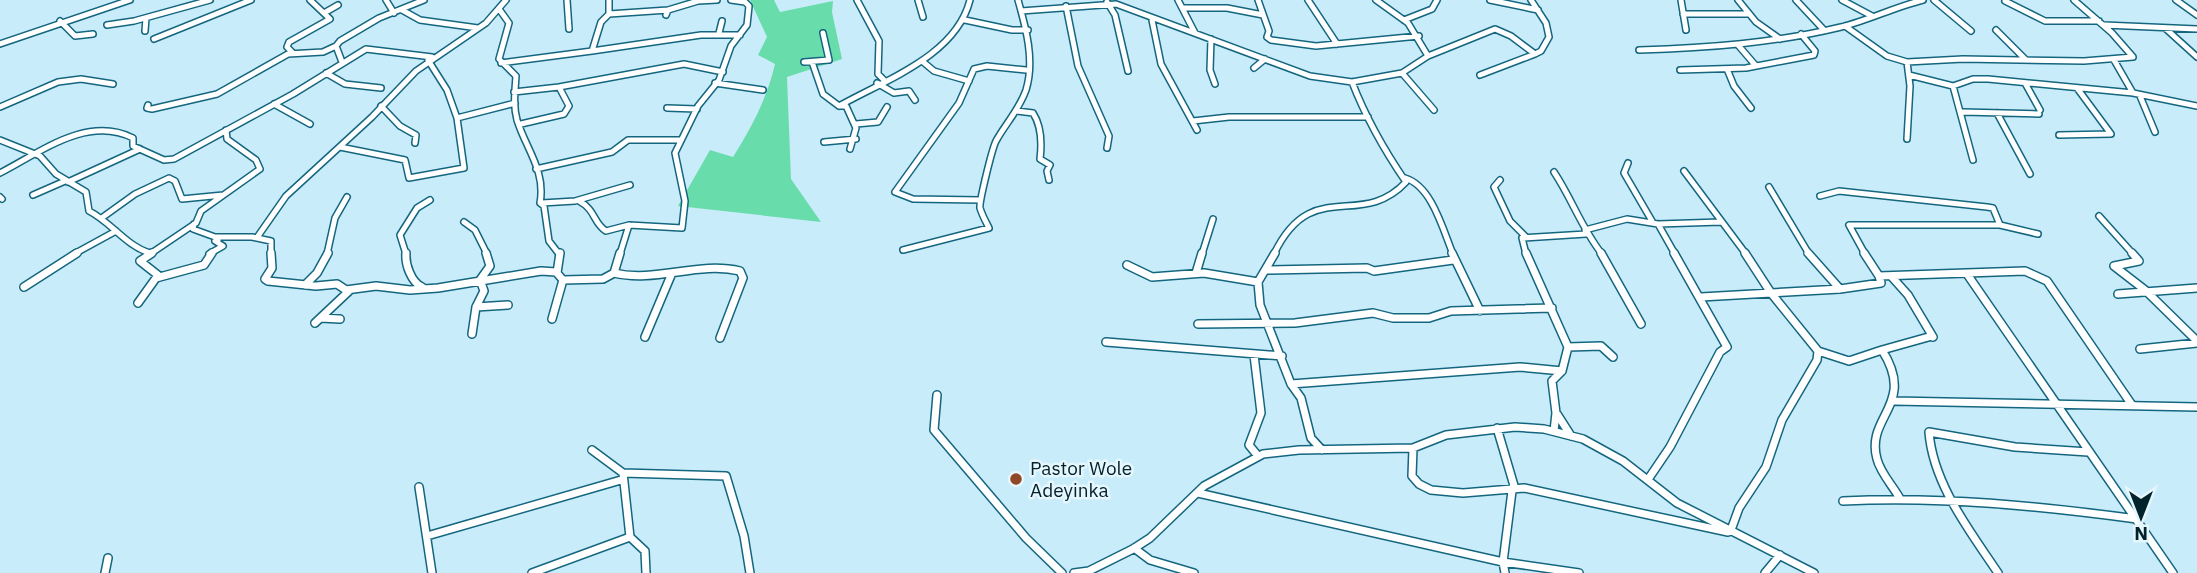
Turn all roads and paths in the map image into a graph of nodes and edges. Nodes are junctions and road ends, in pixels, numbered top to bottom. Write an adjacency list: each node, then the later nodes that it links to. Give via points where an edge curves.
1 (130, 0): 53 (street)
2 (210, 0): 49 (street)
3 (251, 0): 75 (street)
4 (310, 0): 40 (street)
5 (386, 0): 41 (street)
6 (424, 0): 37 (street)
7 (506, 0): 36 (street)
8 (567, 0): 60 (street)
9 (609, 0): 42 (street)
10 (717, 0): 42 (street, via 698,1 667,13)
11 (732, 0): 73 (street, via 749,6 747,25)
12 (857, 0): 109 (street, via 877,32 878,74)
13 (918, 0): 48 (street)
14 (970, 0): 50 (street)
15 (1018, 0): 39 (street)
16 (1178, 0): 35 (street)
17 (1258, 0): 44 (street)
18 (1308, 0): 79 (street)
19 (1376, 0): 52 (street)
20 (1437, 0): 52 (street, via 1432,9)
21 (1490, 0): 38 (street)
22 (1531, 0): 38 (street)
23 (1681, 0): 45 (street)
24 (1738, 0): 43 (street)
25 (1796, 0): 64 (street)
26 (1842, 0): 47 (street)
27 (1923, 0): 47 (street)
28 (1934, 0): 67 (street)
29 (2074, 0): 55 (street)
30 (2176, 0): 46 (street)
31 (1107, 1): 34 (street); 51 (street); 103 (street, via 1115,15)
32 (2005, 1): 55 (street, via 2045,21)
33 (338, 5): 40 (street)
34 (1066, 6): 39 (street); 158 (street, via 1078,66 1109,136)
35 (1183, 8): 44 (street, via 1227,8); 70 (street)
36 (499, 9): 58 (street); 97 (street, via 510,28 499,48)
37 (402, 10): 41 (street); 58 (street, via 419,20)
38 (1538, 10): 85 (street, via 1549,37)
39 (1021, 11): 62 (street)
40 (324, 13): 84 (street, via 330,19 289,42 287,47)
41 (394, 13): 81 (street, via 354,32)
42 (608, 14): 83 (street)
43 (1748, 14): 45 (street); 77 (street)
44 (1263, 15): 79 (street, via 1271,40)
45 (1683, 15): 63 (street)
46 (2197, 15)
47 (1872, 16): 57 (street)
48 (923, 17)
49 (146, 18): 56 (street); 66 (street)
50 (965, 20): 62 (street); 92 (street)
51 (1152, 20): 70 (street); 143 (street, via 1161,64)
52 (1404, 20): 74 (street)
53 (60, 21): 71 (street, via 75,36); 78 (street)
54 (722, 21): 68 (street)
55 (2101, 23): 59 (street); 91 (street, via 2133,57)
56 (107, 24)
57 (1845, 26): 64 (street); 96 (street, via 1887,56)
58 (478, 28): 88 (street)
59 (2165, 28): 61 (street); 87 (street)
60 (569, 29)
61 (2197, 29)
62 (1028, 30): 102 (street)
63 (1686, 30)
64 (1824, 30): 72 (street)
65 (1996, 30): 90 (street)
66 (145, 31)
67 (1971, 31)
68 (719, 33): 73 (street); 83 (street, via 672,36 624,49)
69 (823, 33): 95 (street, via 829,60)
70 (1195, 33): 76 (street)
71 (93, 34)
72 (1801, 34): 77 (street); 98 (street, via 1814,55)
73 (740, 35): 104 (street, via 731,46)
74 (1419, 36): 79 (street); 86 (street)
75 (153, 39)
76 (1211, 39): 89 (street); 116 (street, via 1210,69)
77 (1780, 39): 80 (street)
78 (0, 44)
79 (1337, 44)
80 (1738, 45): 82 (street); 98 (street)
81 (337, 47): 84 (street); 93 (street)
82 (1639, 50)
83 (592, 51): 97 (street)
84 (293, 53): 128 (street, via 204,99 152,109)
85 (1535, 54): 86 (street, via 1495,29); 107 (street)
86 (1428, 56): 106 (street)
87 (2197, 57)
88 (430, 59): 93 (street, via 371,49); 129 (street); 142 (street)
89 (1265, 59): 99 (street); 111 (street, via 1310,76)
90 (2026, 60): 91 (street); 96 (street)
91 (2114, 60): 123 (street)
92 (922, 61): 109 (street); 110 (street, via 934,71)
93 (342, 62): 105 (street)
94 (804, 62): 95 (street)
95 (812, 62): 130 (street, via 823,94)
96 (1907, 62): 108 (street)
97 (501, 63): 122 (street, via 516,76)
98 (1756, 66): 101 (street)
99 (1254, 68)
100 (1680, 69): 101 (street)
101 (1727, 69): 135 (street)
102 (1026, 70): 110 (street, via 978,66); 138 (street, via 1027,87)
103 (1128, 71)
104 (723, 72): 112 (street); 118 (street, via 684,64)
105 (326, 73): 119 (street, via 349,85); 127 (street)
106 (1402, 73): 111 (street); 137 (street)
107 (1480, 75)
108 (1909, 75): 117 (street); 152 (street)
109 (884, 80): 113 (street)
110 (969, 81): 180 (street, via 895,192 913,199)
111 (1352, 82): 141 (street)
112 (715, 83): 121 (street); 136 (street)
113 (877, 83): 125 (street, via 894,93 909,91); 130 (street)
114 (2025, 83): 117 (street, via 1973,79); 120 (street); 140 (street, via 2039,112)
115 (113, 84): 132 (street, via 56,80)
116 (1215, 84)
117 (1954, 86): 139 (street)
118 (559, 87): 122 (street); 145 (street, via 564,90 568,112)
119 (381, 88)
120 (2077, 88): 123 (street); 150 (street, via 2111,134)
121 (763, 90)
122 (514, 92): 126 (street)
123 (2133, 93): 124 (street)
124 (2140, 96): 131 (street); 149 (street)
125 (915, 100)
126 (515, 103): 142 (street); 145 (street)
127 (274, 104): 144 (street); 147 (street)
128 (148, 105)
129 (381, 106): 155 (street, via 416,135); 157 (street)
130 (839, 106): 146 (street, via 846,106)
131 (2197, 106)
132 (0, 107)
133 (887, 107): 146 (street, via 878,122)
134 (667, 108): 136 (street)
135 (1751, 108)
136 (696, 109): 154 (street)
137 (1434, 110)
138 (1017, 111): 169 (street, via 1037,117 1041,159 1050,165); 180 (street, via 995,143)
139 (1963, 112): 140 (street); 162 (street)
140 (1997, 113): 168 (street)
141 (1368, 117): 143 (street); 170 (street, via 1380,144)
142 (457, 118): 157 (street, via 464,168 409,178 405,160)
143 (1193, 121): 148 (street)
144 (310, 124)
145 (521, 124): 164 (street)
146 (856, 124): 151 (street)
147 (226, 130): 159 (street, via 174,159 164,160); 175 (street, via 227,139 260,167)
148 (1198, 130)
149 (2155, 132)
150 (2059, 135)
151 (856, 139): 156 (street); 160 (street)
152 (1907, 139)
153 (0, 140): 161 (street)
154 (681, 140): 164 (street, via 628,140 612,152); 191 (street, via 675,157 684,187 682,228)
155 (415, 142)
156 (824, 142)
157 (340, 147): 196 (street, via 286,196)
158 (1107, 148)
159 (141, 149): 161 (street, via 133,146 129,135 105,128 89,130); 172 (street)
160 (850, 149)
161 (36, 154): 167 (street); 172 (street)
162 (1973, 160)
163 (1628, 163): 185 (street, via 1624,173 1643,201)
164 (536, 169): 182 (street, via 544,192)
165 (1684, 171): 188 (street)
166 (1555, 172): 194 (street)
167 (0, 173)
168 (2030, 174)
169 (1049, 180)
170 (1406, 180): 201 (street, via 1415,181 1432,202); 203 (street, via 1387,199 1373,205 1322,207 1305,213 1285,230)
171 (1500, 180): 198 (street, via 1494,187 1510,221)
172 (66, 181): 176 (street); 184 (street, via 86,192 89,211)
173 (630, 186): 181 (street)
174 (1769, 187): 220 (street, via 1803,247)
175 (225, 194): 184 (street, via 182,199 175,181 169,178 135,194); 189 (street, via 201,211)
176 (33, 195)
177 (1820, 196): 192 (street, via 1839,191 1987,207 1993,208)
178 (347, 197): 215 (street, via 334,217 329,256)
179 (430, 200): 217 (street, via 417,208 400,234 405,265 414,276)
180 (980, 200): 199 (street, via 988,230)
181 (579, 201): 182 (street); 191 (street, via 592,208 603,230)
182 (540, 203): 204 (street, via 549,241 560,253)
183 (2099, 216): 221 (street, via 2139,261 2114,266)
184 (103, 217): 193 (street)
185 (1645, 218): 190 (street); 194 (street, via 1620,219)
186 (1213, 219): 207 (street)
187 (464, 222): 212 (street, via 475,230 490,261)
188 (1721, 222): 190 (street); 222 (street, via 1731,230)
189 (194, 224): 197 (street, via 193,230); 200 (street)
190 (1656, 224): 224 (street)
191 (629, 225): 205 (street)
192 (2000, 225): 195 (street); 209 (street, via 1849,225)
193 (116, 231): 200 (street); 216 (street)
194 (1586, 232): 198 (street); 234 (street)
195 (2038, 234)
196 (258, 236): 197 (street); 215 (street, via 273,245 272,268 265,279)
197 (221, 238): 210 (street, via 215,241 223,246 208,254 204,265)
198 (1527, 238): 228 (street, via 1522,238 1524,249)
199 (903, 250)
200 (150, 253): 210 (street, via 140,262)
201 (1453, 261): 203 (street, via 1374,271); 229 (street)
202 (1127, 265): 207 (street, via 1138,274 1157,278)
203 (1267, 271): 214 (street)
204 (557, 273): 212 (street); 213 (street)
205 (614, 273): 206 (street); 213 (street, via 603,279)
206 (672, 273): 236 (street); 237 (street, via 717,267 742,274)
207 (1196, 274): 214 (street)
208 (1967, 274): 211 (street); 251 (street, via 2025,271 2047,281); 252 (street)
209 (1879, 275): 211 (street); 220 (street, via 1881,284)
210 (159, 276): 225 (street)
211 (1891, 276): 242 (street, via 1933,337)
212 (480, 280): 217 (street, via 447,287); 227 (street, via 484,291)
213 (563, 280): 231 (street)
214 (1258, 282): 233 (street)
215 (306, 285): 219 (street, via 337,284)
216 (24, 286)
217 (413, 287): 219 (street)
218 (2197, 288): 221 (street)
219 (352, 289): 230 (street, via 318,321)
220 (1840, 289): 222 (street)
221 (2145, 290): 223 (street); 239 (street)
222 (1771, 293): 224 (street); 243 (street)
223 (2118, 294)
224 (1701, 297): 266 (street, via 1727,347)
225 (138, 303)
226 (508, 304): 227 (street)
227 (476, 307): 235 (street)
228 (1552, 308): 229 (street); 240 (street)
229 (1480, 311): 233 (street, via 1451,311 1429,318 1373,313)
230 (340, 319)
231 (552, 319)
232 (1198, 324): 233 (street)
233 (1268, 324): 245 (street)
234 (1641, 324)
235 (472, 334)
236 (645, 337)
237 (720, 338)
238 (1106, 342): 244 (street)
239 (2197, 342): 241 (street)
240 (1568, 347): 246 (street, via 1601,346); 247 (street)
241 (2140, 349)
242 (1882, 350): 243 (street, via 1849,361); 250 (street, via 1891,364)
243 (1818, 351): 274 (street, via 1782,420 1766,467 1739,508)
244 (1254, 355): 245 (street); 264 (street, via 1261,412 1249,445)
245 (1282, 356): 248 (street)
246 (1613, 357)
247 (1562, 371): 248 (street, via 1548,367 1465,370); 254 (street, via 1552,381)
248 (1291, 384): 258 (street, via 1301,398)
249 (937, 395): 286 (street, via 934,430)
250 (1894, 401): 252 (street); 270 (street, via 1875,440 1877,460)
251 (2132, 405): 252 (street); 253 (street)
252 (2057, 406): 263 (street)
253 (2197, 407)
254 (1556, 413): 256 (street); 257 (street)
255 (1497, 428): 256 (street); 259 (street, via 1446,435); 268 (street)
256 (1554, 431): 257 (street)
257 (1571, 436): 266 (street, via 1599,447)
258 (1311, 438): 261 (street); 262 (street)
259 (1413, 448): 262 (street); 268 (street, via 1412,475 1428,490)
260 (592, 450): 265 (street)
261 (1307, 450): 262 (street); 264 (street)
262 (1322, 450)
263 (2088, 452): 272 (street, via 2015,447 1929,432 1928,446); 273 (street)
264 (1258, 456): 269 (street)
265 (622, 477): 275 (street); 276 (street); 285 (street, via 726,476)
266 (1649, 478): 274 (street, via 1677,503)
267 (419, 487): 275 (street)
268 (1514, 490): 274 (street, via 1558,494); 280 (street)
269 (1198, 493): 277 (street); 280 (street)
270 (1899, 497): 271 (street); 272 (street)
271 (1843, 501)
272 (1953, 502): 273 (street, via 1987,500); 293 (street)
273 (2137, 519): 294 (street)
274 (1732, 532): 278 (street)
275 (427, 536): 282 (street)
276 (630, 537): 283 (street); 284 (street, via 645,551)
277 (1134, 548): 287 (street, via 1089,571); 288 (street, via 1150,560)
278 (1780, 555): 291 (street); 292 (street)
279 (108, 558): 281 (street)
280 (1503, 562): 289 (street); 290 (street)
281 (105, 573)
282 (432, 573)
283 (532, 573)
284 (646, 573)
285 (750, 573)
286 (1062, 573)
287 (1074, 573)
288 (1194, 573)
289 (1505, 573)
290 (1579, 573)
291 (1765, 573)
292 (1814, 573)
293 (1998, 573)
294 (2173, 573)

